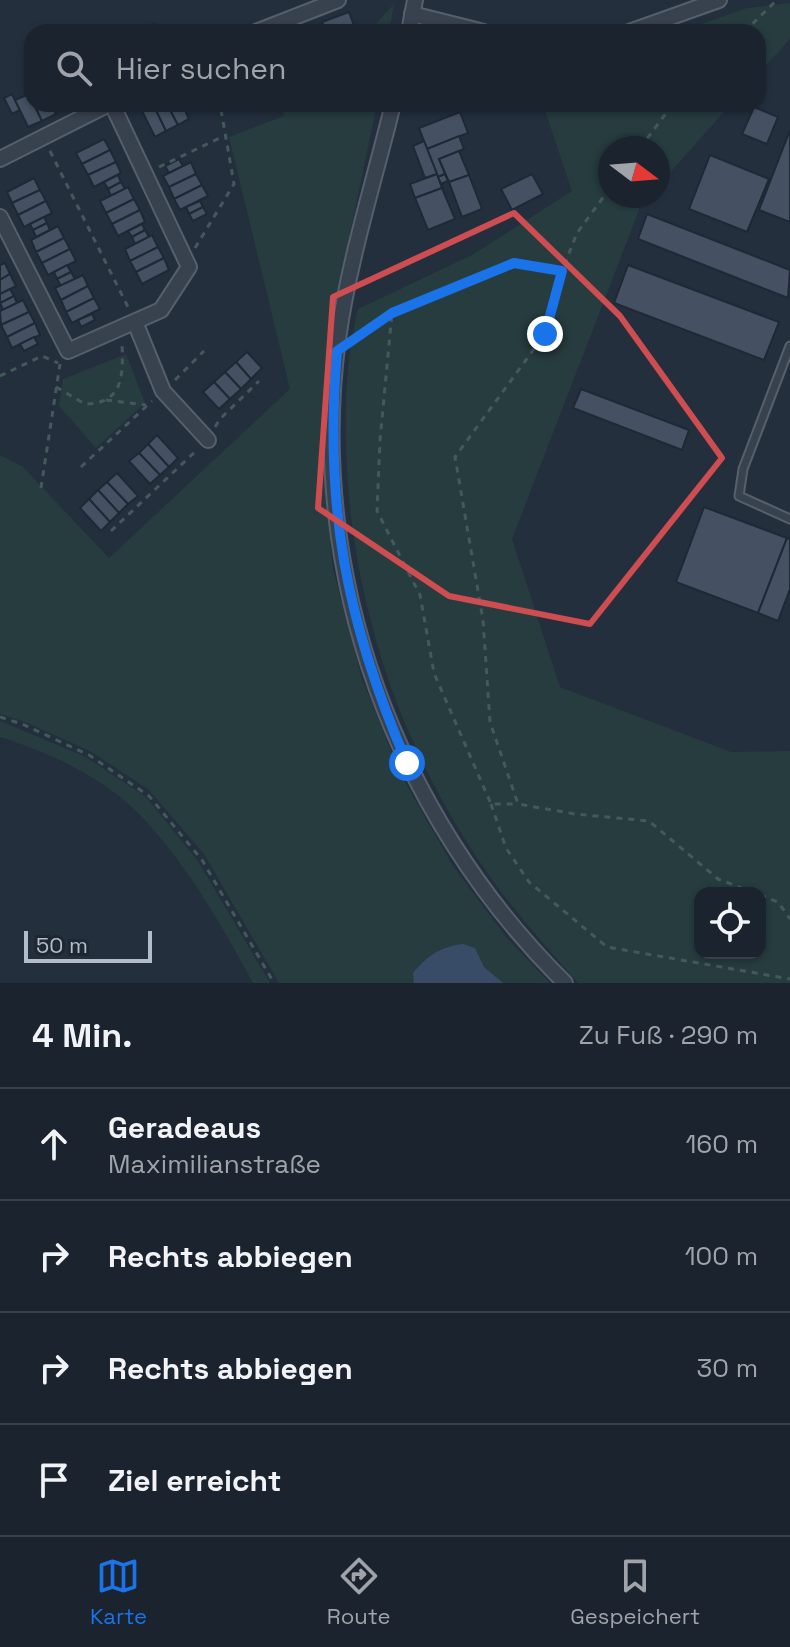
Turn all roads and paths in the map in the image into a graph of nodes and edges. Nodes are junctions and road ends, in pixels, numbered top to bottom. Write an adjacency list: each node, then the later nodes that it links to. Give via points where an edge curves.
1 (338, 0): 5 (street)
2 (719, 0): 7 (street)
3 (777, 0): 8 (path)
4 (413, 7): 6 (street)
5 (276, 24)
6 (461, 24)
7 (652, 24)
8 (752, 24)
9 (95, 112): 16 (street)
10 (115, 112): 18 (street)
11 (221, 112): 14 (path)
12 (391, 112): 28 (street)
13 (667, 112): 15 (path)
14 (224, 136): 18 (path); 21 (path, via 234,184)
15 (649, 136)
16 (43, 137): 17 (street); 24 (path)
17 (0, 159)
18 (145, 174): 21 (street)
19 (598, 204): 22 (path, via 577,233)
20 (0, 217): 26 (street)
21 (186, 260): 24 (street, via 189,267 161,310)
22 (562, 271): 23 (path, via 514,263); 43 (path, via 545,334 455,457 483,620 490,722)
23 (392, 313): 28 (path); 42 (path, via 377,511 420,595 434,673)
24 (128, 324): 26 (street); 33 (street); 34 (path, via 123,374)
25 (790, 346): 39 (lane, via 743,469 739,496)
26 (68, 351): 29 (path, via 62,353)
27 (204, 351): 33 (path)
28 (337, 351): 49 (street, via 336,512 355,623 371,674 407,763 460,858 498,910)
29 (60, 364): 30 (path, via 42,356); 32 (path)
30 (0, 376)
31 (259, 381): 36 (path, via 220,419)
32 (56, 387): 34 (path, via 85,404); 38 (path)
33 (163, 391): 35 (path); 36 (street)
34 (106, 400): 35 (path)
35 (147, 406): 37 (path)
36 (208, 440): 40 (path)
37 (81, 467)
38 (41, 488)
39 (790, 519)
40 (111, 531)
41 (0, 717): 48 (path, via 89,755 149,796 202,860)
42 (491, 804): 43 (path); 47 (path, via 506,848 529,882 607,947)
43 (518, 804): 44 (path, via 649,821 718,879)
44 (739, 887)
45 (766, 897): 46 (path, via 778,902)
46 (790, 919)
47 (790, 979)
48 (274, 983)
49 (565, 983)

